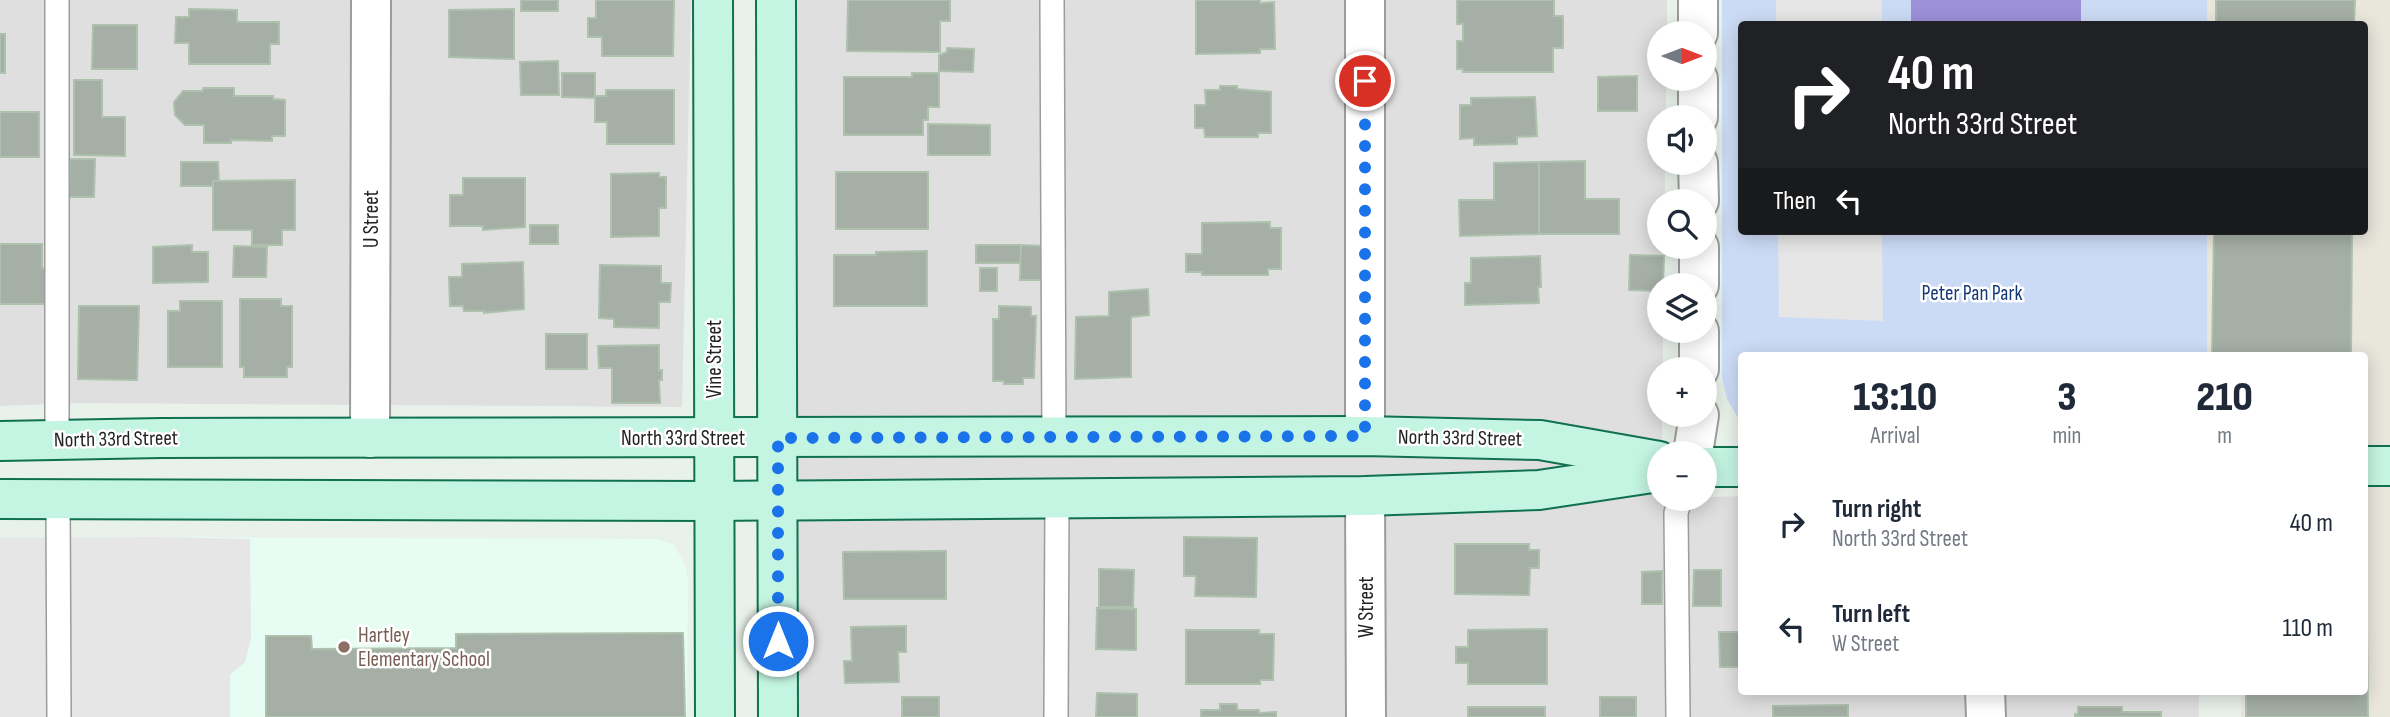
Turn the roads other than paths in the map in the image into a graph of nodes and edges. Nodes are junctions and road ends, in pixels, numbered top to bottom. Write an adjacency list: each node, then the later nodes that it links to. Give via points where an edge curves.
1 (57, 0): 14 (lane)
2 (371, 0): 12 (street, U Street)
3 (713, 0): 10 (main road, Vine Street)
4 (776, 0): 13 (main road)
5 (1052, 0): 11 (lane)
6 (1365, 0): 9 (street)
7 (1698, 0): 8 (street)
8 (1698, 21)
9 (1365, 436): 11 (main road, North 33rd Street); 16 (main road, North 33rd Street, via 1540,440)
10 (715, 437): 12 (main road, North 33rd Street); 13 (main road, North 33rd Street); 25 (main road, Vine Street)
11 (1054, 437): 13 (main road, North 33rd Street)
12 (370, 438): 14 (main road, North 33rd Street)
13 (778, 438): 26 (main road)
14 (57, 440): 15 (main road, North 33rd Street)
15 (0, 441)
16 (1647, 459)
17 (2368, 466): 18 (main road)
18 (2390, 466)
19 (1717, 467): 20 (main road)
20 (1738, 467)
21 (1647, 474): 22 (main road, via 1539,490)
22 (1365, 496): 27 (main road); 34 (street, W Street)
23 (0, 499): 24 (main road)
24 (58, 500): 25 (main road); 30 (lane)
25 (715, 500): 26 (main road); 31 (main road, Vine Street)
26 (777, 500): 27 (main road); 32 (main road)
27 (1057, 500): 33 (lane)
28 (1677, 511): 35 (lane)
29 (1986, 695): 36 (street)
30 (59, 717)
31 (715, 717)
32 (778, 717)
33 (1056, 717)
34 (1366, 717)
35 (1678, 717)
36 (1986, 717)

